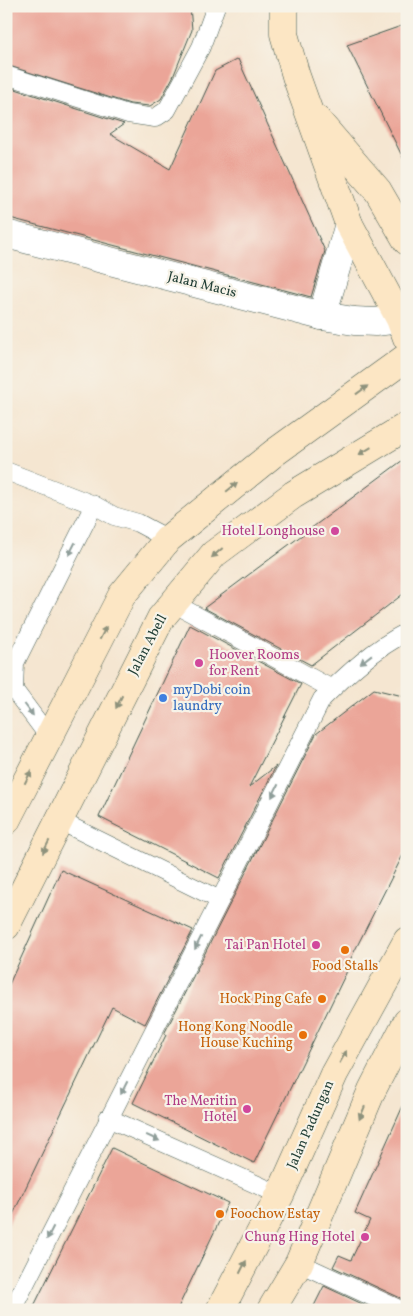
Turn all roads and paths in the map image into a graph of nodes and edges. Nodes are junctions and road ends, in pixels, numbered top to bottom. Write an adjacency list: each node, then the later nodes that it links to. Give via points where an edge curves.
1 (216, 6): 3 (lane, via 201,47 167,110 155,118 128,114)
2 (284, 6): 4 (main road, via 284,34)
3 (6, 75)
4 (306, 107): 5 (main road); 7 (main road, via 378,191)
5 (348, 224): 8 (street); 9 (main road)
6 (6, 234): 8 (street, Jalan Macis)
7 (407, 241)
8 (322, 316): 9 (street, Jalan Macis)
9 (403, 328)
10 (407, 358): 14 (main road, one-way to 10, via 274,453)
11 (407, 426): 15 (main road, Jalan Abell, one-way to 15, via 293,495 214,554)
12 (6, 471): 13 (lane)
13 (94, 505): 14 (lane); 18 (lane, one-way to 18, via 14,663 14,690)
14 (168, 539): 18 (main road, one-way to 14, via 122,595)
15 (173, 603): 17 (lane); 20 (main road, Jalan Abell, one-way to 20, via 161,618)
16 (407, 632): 17 (lane, one-way to 17, via 388,642)
17 (332, 689): 21 (lane, one-way to 21, via 322,699)
18 (49, 737): 19 (main road, one-way to 18)
19 (8, 813)
20 (60, 821): 21 (lane); 22 (main road, Jalan Abell, one-way to 22)
21 (220, 900): 25 (lane, one-way to 25)
22 (6, 926)
23 (407, 942): 26 (main road, Jalan Padungan, one-way to 23, via 334,1074)
24 (407, 1022): 27 (main road, one-way to 27, via 372,1090)
25 (108, 1118): 26 (lane, one-way to 26); 28 (lane, one-way to 28)
26 (280, 1195): 29 (main road, Jalan Padungan, one-way to 26)
27 (299, 1263): 30 (main road); 31 (lane)
28 (12, 1310)
29 (220, 1310)
30 (271, 1310)
31 (401, 1310)

